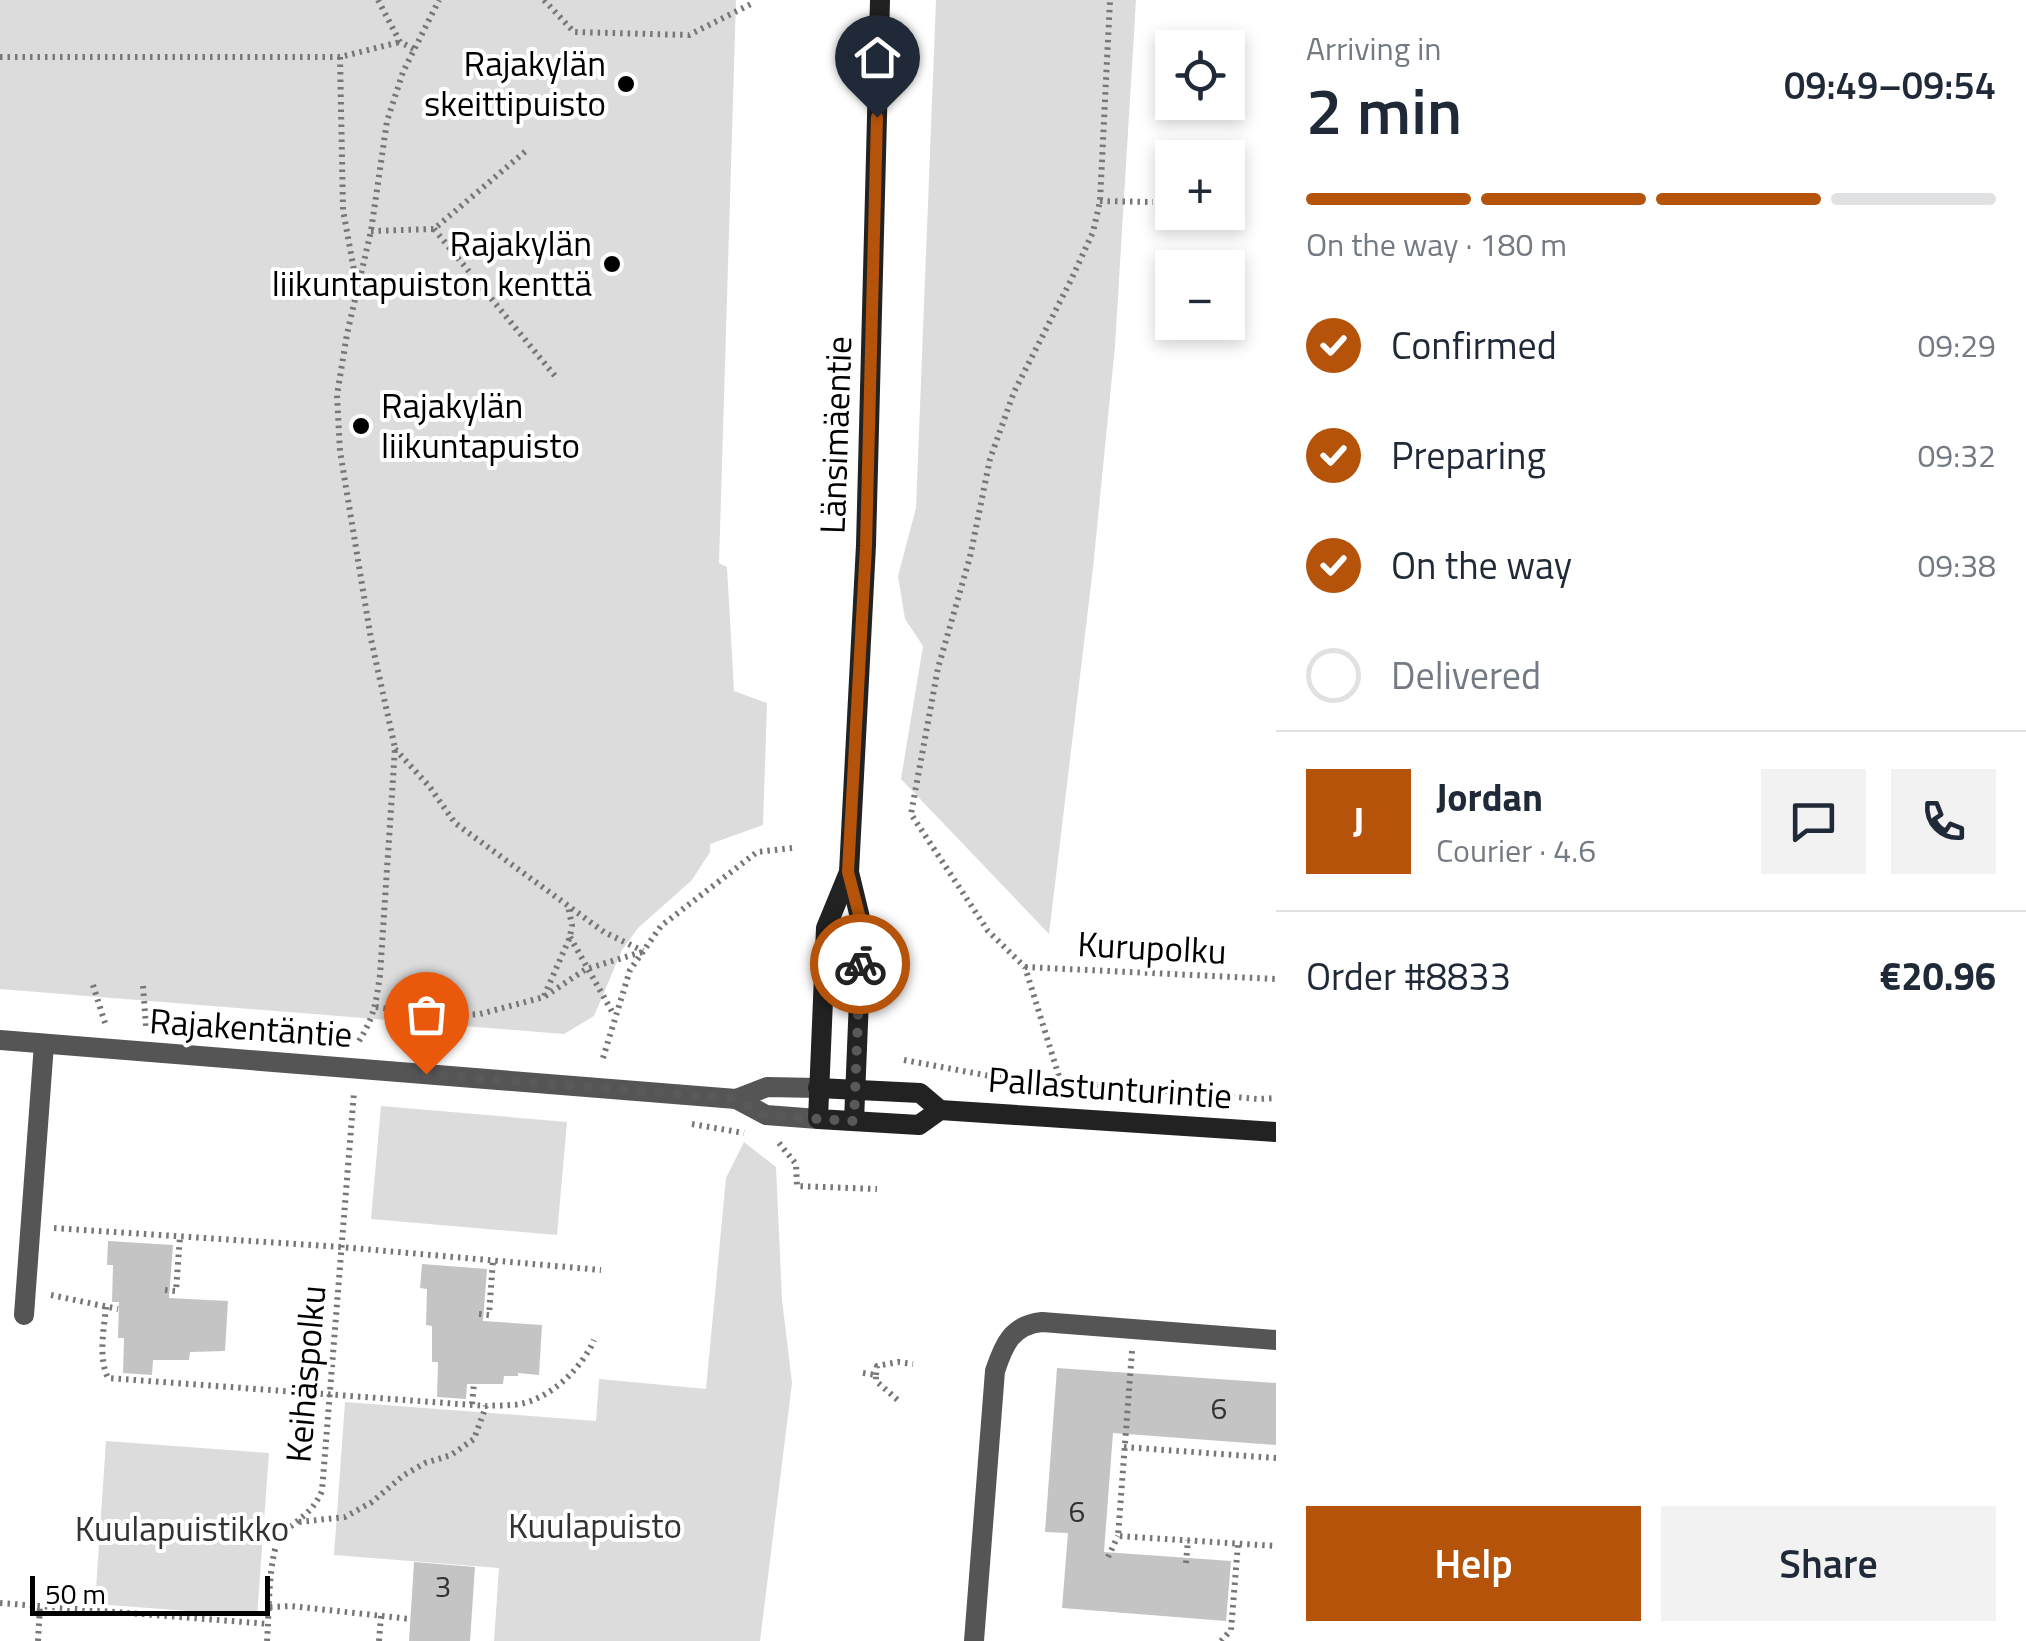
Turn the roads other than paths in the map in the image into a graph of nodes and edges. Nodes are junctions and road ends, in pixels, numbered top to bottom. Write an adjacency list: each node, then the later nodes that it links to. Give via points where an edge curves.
1 (880, 0): 2 (main road, Länsimäentie, via 866,546)
2 (848, 872): 5 (main road, Länsimäentie, via 826,928); 6 (main road, Länsimäentie, via 862,926)
3 (0, 1040): 4 (street, Rajakentäntie)
4 (44, 1044): 7 (street, Rajakentäntie); 12 (street)
5 (818, 1088): 6 (main road, Pallastunturintie); 7 (street, Rajakentäntie, via 767,1086); 9 (main road, Länsimäentie)
6 (855, 1090): 8 (main road, Pallastunturintie, via 920,1093); 10 (main road, Länsimäentie)
7 (736, 1099): 9 (street, Rajakentäntie, via 766,1116)
8 (940, 1110): 10 (main road, Pallastunturintie, via 918,1124); 11 (main road, Pallastunturintie)
9 (818, 1119): 10 (main road, Pallastunturintie)
10 (854, 1121)
11 (1276, 1132)
12 (24, 1315)
13 (1276, 1340): 14 (street, via 1042,1322 1014,1333 995,1371)
14 (974, 1641)

